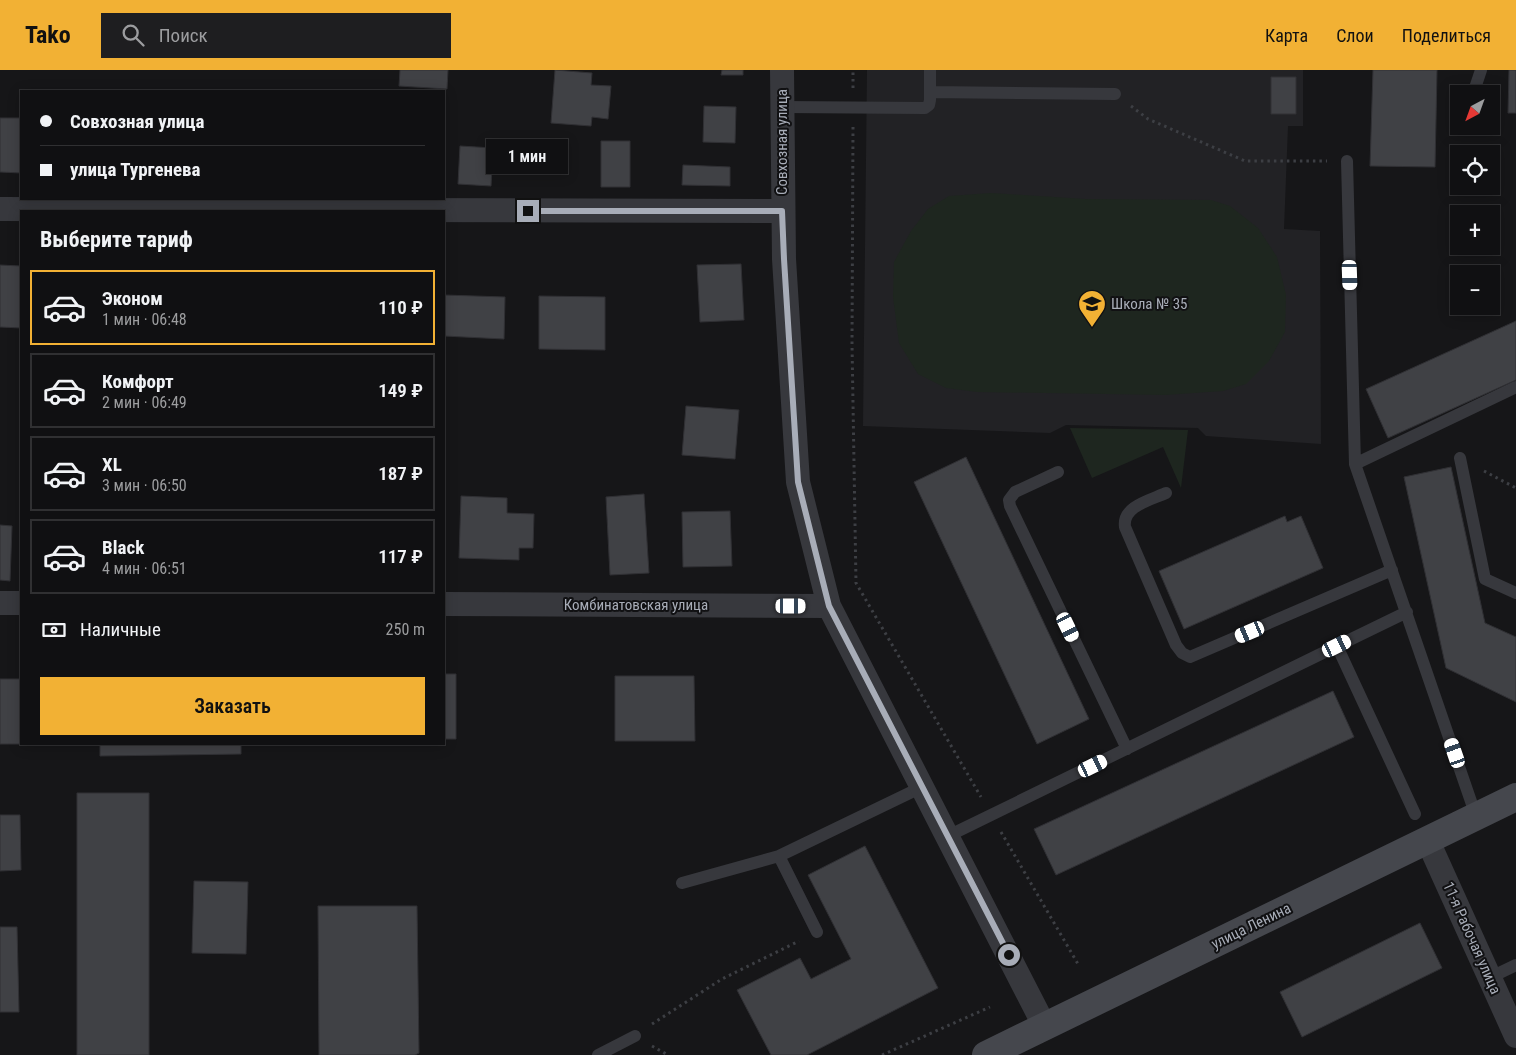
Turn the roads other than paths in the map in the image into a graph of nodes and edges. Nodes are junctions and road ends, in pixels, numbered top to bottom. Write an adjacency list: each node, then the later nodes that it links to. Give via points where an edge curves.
1 (782, 70): 7 (street, Совхозная улица)
2 (930, 70): 5 (lane)
3 (1481, 70): 4 (lane)
4 (1476, 85)
5 (930, 92): 6 (lane); 7 (lane, via 929,105 921,109)
6 (1115, 94)
7 (782, 107): 12 (street, Совхозная улица)
8 (1347, 162): 15 (lane)
9 (0, 209): 10 (street)
10 (391, 210)
11 (445, 210): 12 (street)
12 (782, 211): 23 (street, Совхозная улица, via 798,482)
13 (1516, 387): 15 (lane)
14 (1460, 458): 19 (lane, via 1485,579)
15 (1356, 464): 18 (lane)
16 (1058, 472): 26 (lane, via 1016,492 1009,500 1010,506)
17 (1166, 493): 18 (lane, via 1134,507 1124,519 1125,527 1176,645 1190,657)
18 (1392, 570): 24 (lane)
19 (1516, 593)
20 (0, 603): 21 (street)
21 (20, 603)
22 (445, 604): 23 (street, Комбинатовская улица)
23 (829, 606): 27 (street, Совхозная улица)
24 (1407, 612): 25 (lane); 30 (lane)
25 (1337, 646): 26 (lane); 29 (lane)
26 (1127, 749): 31 (lane)
27 (922, 787): 31 (street, Совхозная улица); 33 (lane)
28 (1516, 797): 30 (main road, улица Ленина)
29 (1415, 814)
30 (1476, 816): 32 (main road, улица Ленина)
31 (948, 836): 38 (street, Совхозная улица)
32 (1427, 840): 37 (street, 11-я Рабочая улица); 38 (main road, улица Ленина)
33 (779, 856): 34 (lane); 35 (lane)
34 (682, 883)
35 (817, 932)
36 (1516, 965): 37 (lane)
37 (1490, 978): 40 (street, 11-я Рабочая улица)
38 (1045, 1027): 42 (main road, улица Ленина)
39 (635, 1036): 41 (lane)
40 (1516, 1036)
41 (598, 1055)
42 (986, 1055)

